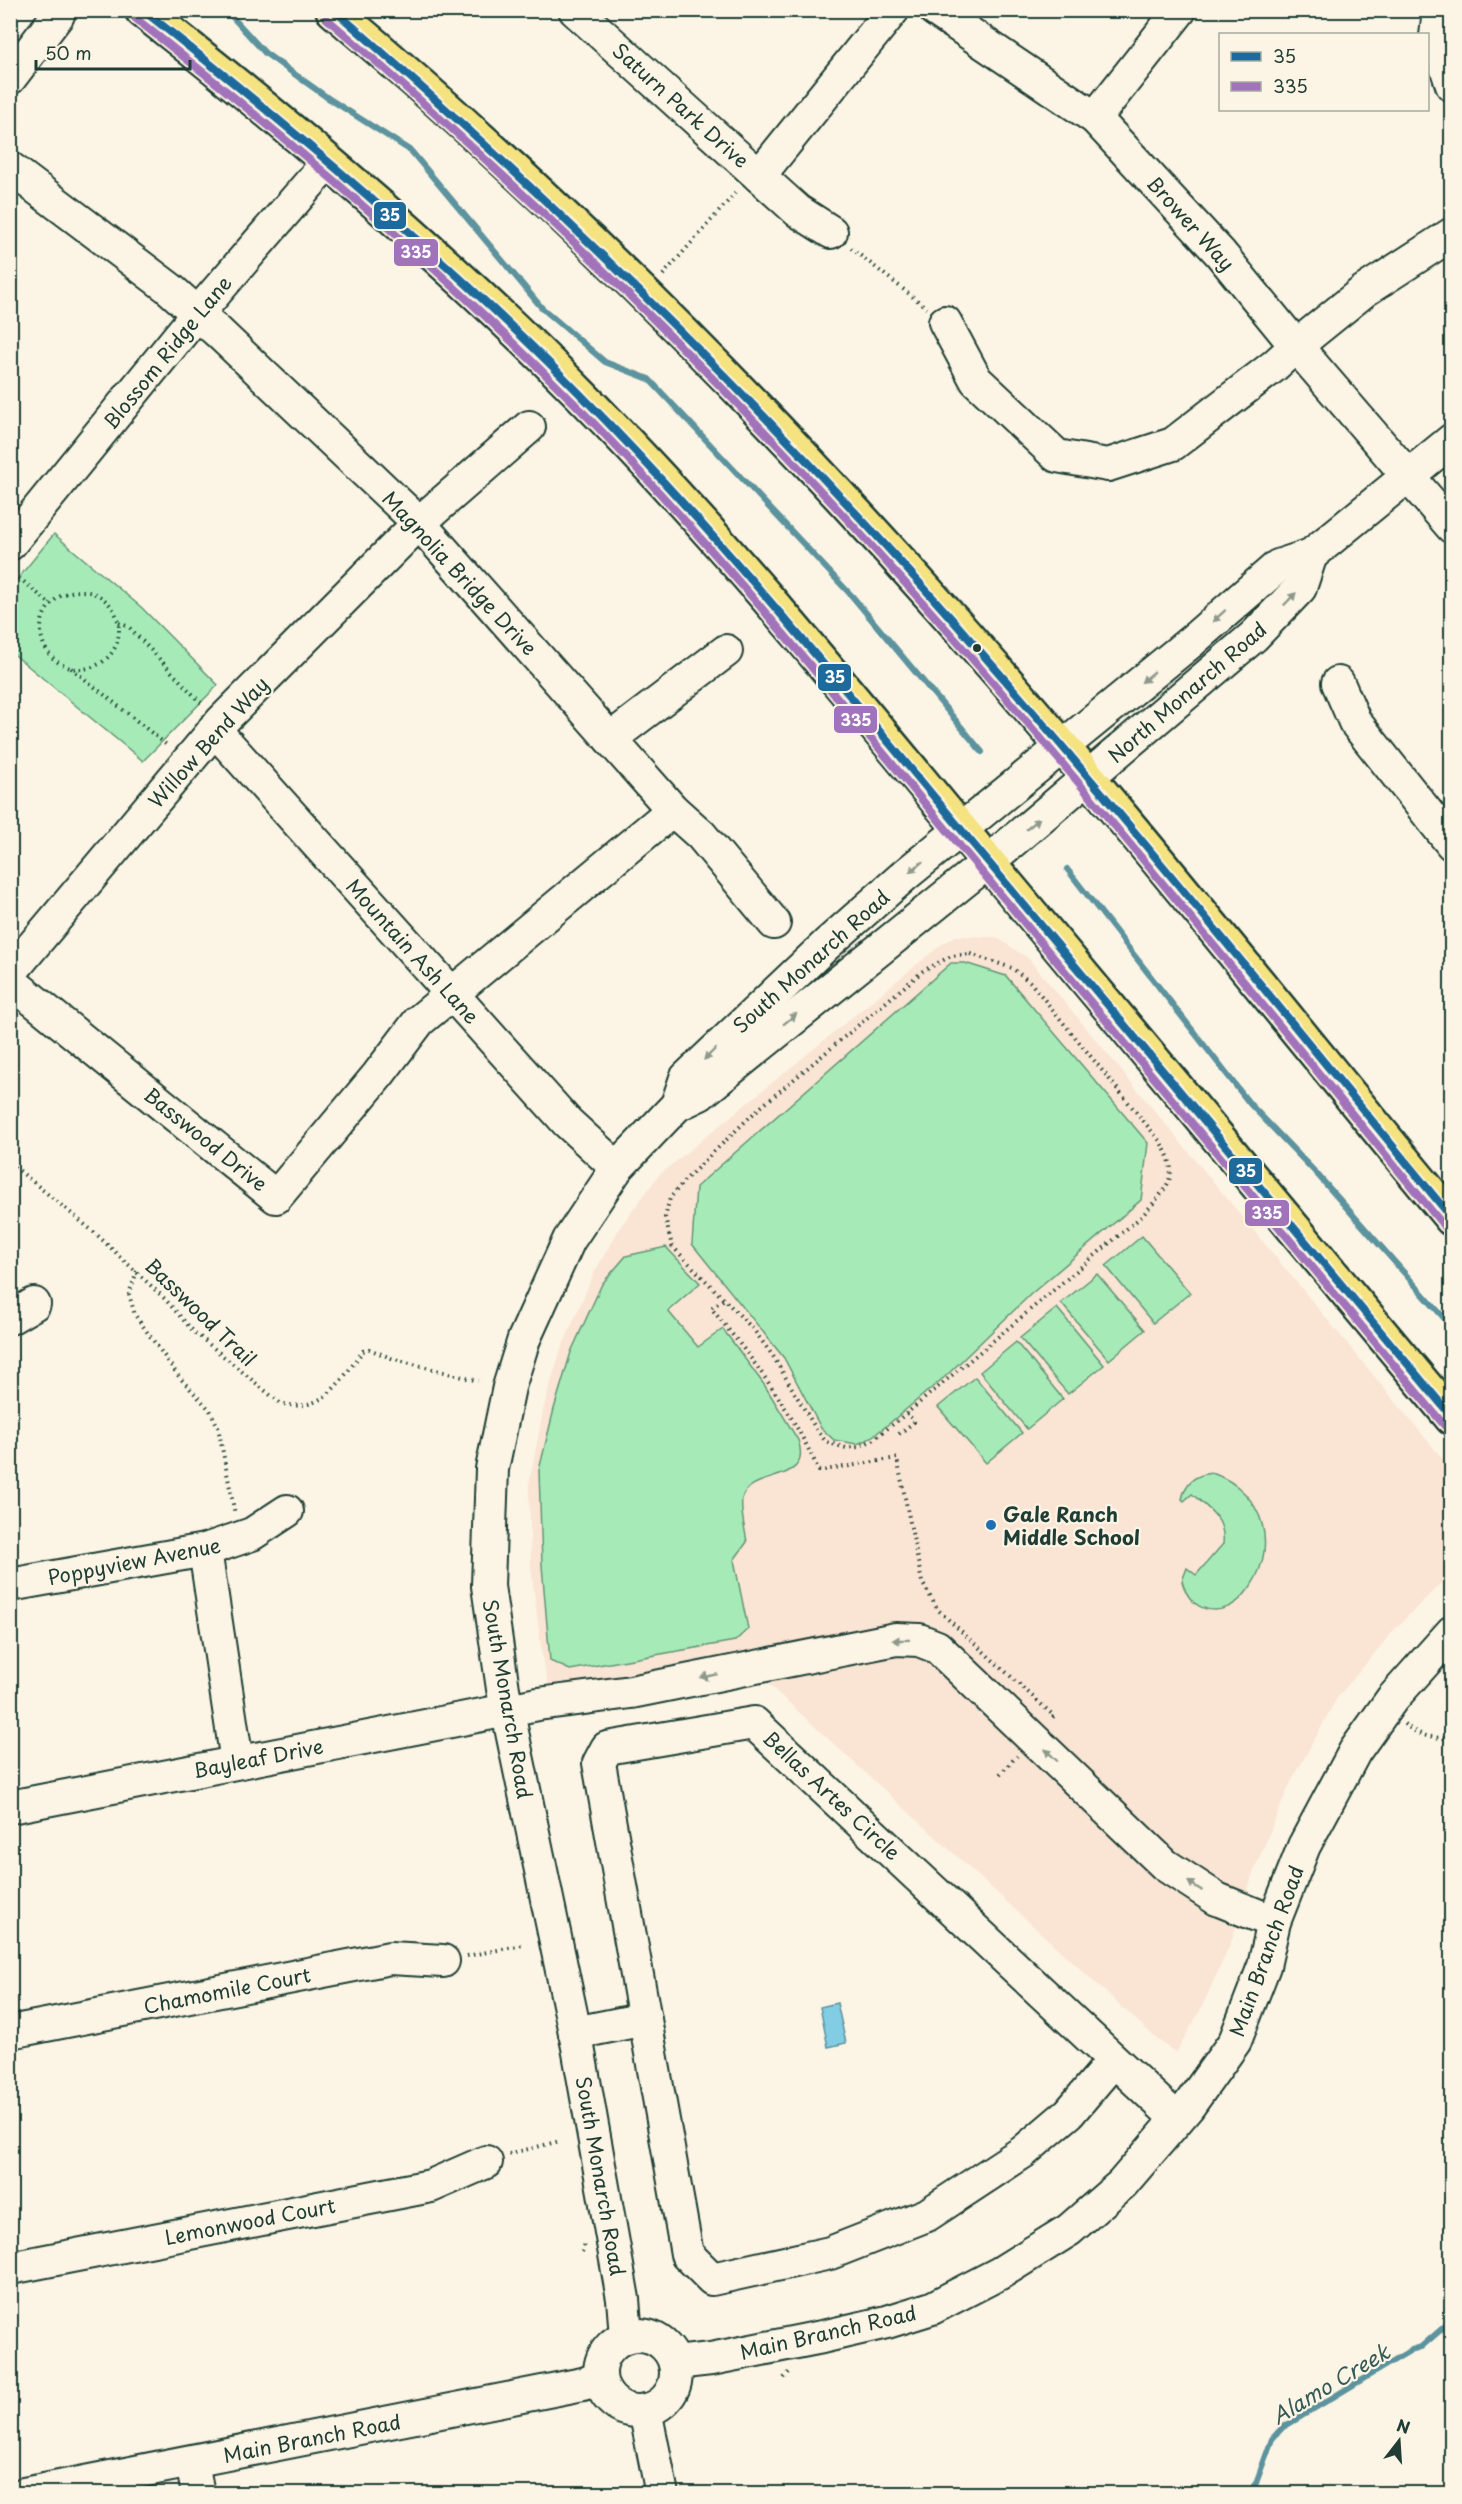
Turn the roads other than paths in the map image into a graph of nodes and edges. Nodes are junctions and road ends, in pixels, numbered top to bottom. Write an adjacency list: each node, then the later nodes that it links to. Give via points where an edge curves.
1 (142, 10): 12 (main road)
2 (333, 10): 31 (main road, via 522,177 660,311 806,459)
3 (575, 10): 14 (street, Saturn Park Drive)
4 (893, 10): 14 (street)
5 (935, 10): 11 (street, Brower Way)
6 (1180, 10): 11 (street)
7 (1439, 10): 10 (street, via 1436,36)
8 (58, 15): 9 (street)
9 (10, 78)
10 (1452, 85)
11 (1095, 118): 19 (street, Brower Way, via 1220,253)
12 (328, 162): 17 (street, Blossom Ridge Lane); 34 (main road, via 441,261 579,393 722,546)
13 (10, 168): 17 (street, Magnolia Bridge Drive, via 169,288)
14 (757, 174): 15 (street, Saturn Park Drive, via 798,211)
15 (831, 232)
16 (1452, 234): 19 (street, via 1364,291)
17 (197, 315): 23 (street, Magnolia Bridge Drive); 25 (street, Blossom Ridge Lane)
18 (945, 322): 19 (street, via 976,380 1057,456 1108,465 1173,444)
19 (1296, 346): 22 (street, Brower Way)
20 (529, 427): 23 (street, Willow Bend Way)
21 (1452, 440): 22 (street, North Monarch Road)
22 (1409, 477): 24 (street, Brower Way); 26 (street, North Monarch Road)
23 (419, 523): 29 (street, Willow Bend Way); 30 (street, Magnolia Bridge Drive)
24 (1452, 527)
25 (10, 544)
26 (1311, 555): 31 (street, North Monarch Road, one-way to 31, via 1278,566); 32 (street, North Monarch Road, one-way to 26, via 1254,636 1300,588)
27 (726, 651): 30 (street)
28 (1338, 683): 35 (street, via 1355,722)
29 (218, 726): 38 (street, Willow Bend Way); 40 (street, Mountain Ash Lane)
30 (610, 739): 33 (street, Magnolia Bridge Drive)
31 (1062, 748): 32 (main road); 34 (street, North Monarch Road)
32 (1088, 778): 36 (street, North Monarch Road, one-way to 32); 43 (main road)
33 (673, 810): 37 (street, Magnolia Bridge Drive, via 701,835); 40 (street)
34 (962, 830): 36 (main road); 41 (street, South Monarch Road, one-way to 41, via 827,944 706,1057 686,1078)
35 (1450, 839)
36 (988, 862): 41 (street, South Monarch Road, one-way to 36, via 700,1094); 44 (main road)
37 (774, 923)
38 (10, 973)
39 (10, 981): 40 (street, Basswood Drive, via 276,1197 419,1021)
40 (451, 994): 42 (street, Mountain Ash Lane, via 567,1122)
41 (677, 1105): 42 (street, South Monarch Road)
42 (617, 1168): 49 (street, South Monarch Road, via 569,1240 540,1300 509,1387 497,1437 490,1491 488,1586)
43 (1452, 1219)
44 (1452, 1418)
45 (287, 1511): 46 (street, Poppyview Avenue, via 252,1534)
46 (205, 1550): 47 (street, Poppyview Avenue); 50 (street)
47 (10, 1585)
48 (1452, 1632): 52 (street, Main Branch Road, via 1385,1709 1355,1751 1304,1846)
49 (507, 1712): 50 (street, Bayleaf Drive); 52 (street, Bayleaf Drive, one-way to 49, via 1217,1899 1166,1865 938,1647 920,1640 896,1639 631,1692); 56 (street, South Monarch Road)
50 (237, 1762): 51 (street, Bayleaf Drive)
51 (10, 1808)
52 (1274, 1922): 58 (street, Main Branch Road, via 1264,1966 1235,2041)
53 (443, 1961): 55 (street, Chamomile Court, via 390,1958)
54 (645, 2019): 56 (street); 57 (street, Bellas Artes Circle, via 687,2254 712,2279 831,2253 927,2216 1023,2152 1069,2113); 57 (street, Bellas Artes Circle, via 599,1763 606,1749 754,1723)
55 (10, 2032)
56 (575, 2032): 61 (street, South Monarch Road, via 623,2299)
57 (1114, 2060): 58 (street, Bellas Artes Circle)
58 (1177, 2119): 62 (street, Main Branch Road, via 1122,2184 1069,2230 1000,2273 932,2308 822,2337)
59 (486, 2162): 60 (street, Lemonwood Court, via 431,2186)
60 (10, 2268)
61 (626, 2336): 62 (street, via 656,2339); 63 (street, via 608,2348)
62 (675, 2363): 64 (street, via 670,2392 659,2404)
63 (600, 2378): 64 (street, via 612,2401 628,2409); 65 (street, Main Branch Road)
64 (645, 2410): 68 (street)
65 (192, 2462): 66 (street, Main Branch Road); 67 (street)
66 (24, 2493)
67 (198, 2493)
68 (662, 2493)

